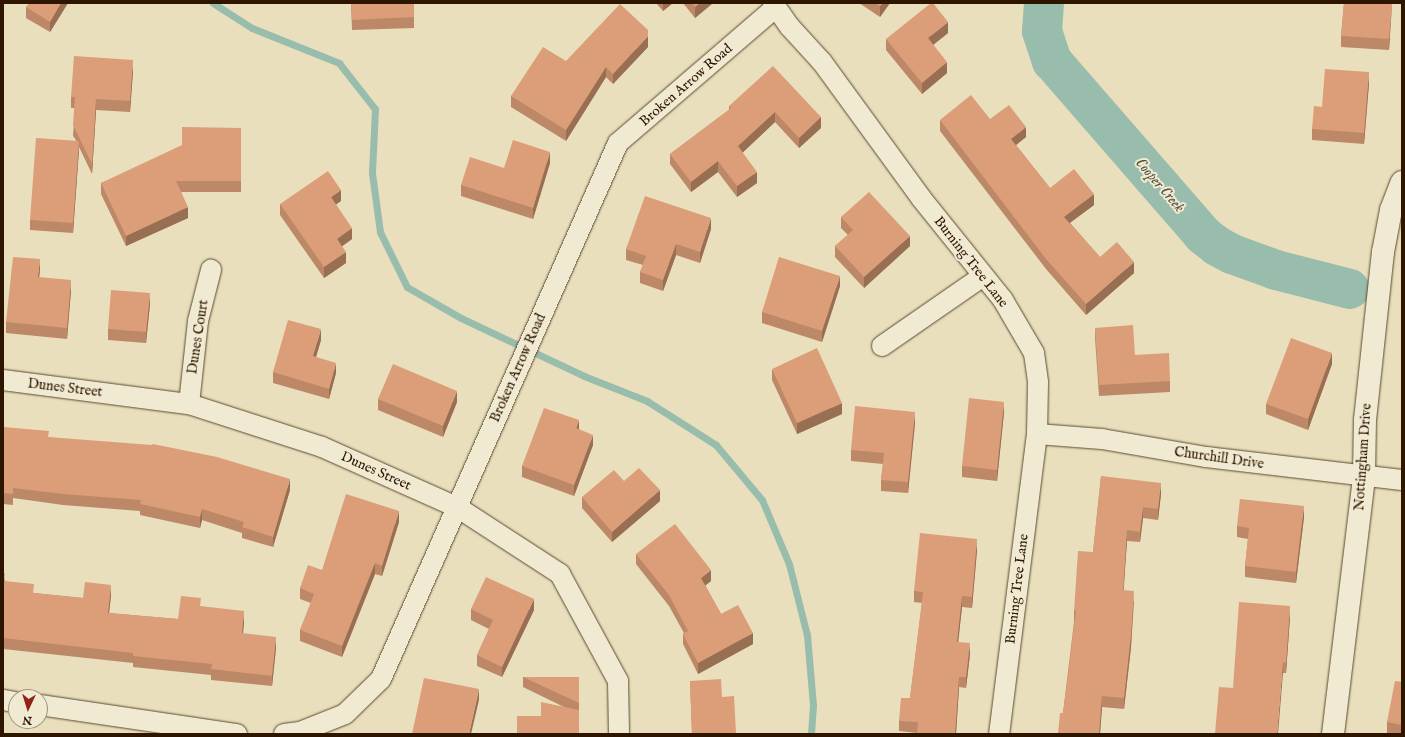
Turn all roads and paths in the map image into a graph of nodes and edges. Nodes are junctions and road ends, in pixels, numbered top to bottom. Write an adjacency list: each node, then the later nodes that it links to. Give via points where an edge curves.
1 (775, 5): 4 (street, Burning Tree Lane, via 790,27 822,62 921,198); 11 (street, Broken Arrow Road, via 618,143)
2 (1402, 182): 9 (street, Nottingham Drive, via 1391,210 1383,252 1365,420)
3 (211, 270): 7 (street, Dunes Court, via 198,321)
4 (983, 276): 5 (street); 8 (street, Burning Tree Lane, via 1003,300 1034,353 1038,383)
5 (882, 346)
6 (3, 380): 7 (street, Dunes Street)
7 (189, 404): 11 (street, Dunes Street, via 322,447)
8 (1037, 434): 9 (street, Churchill Drive, via 1102,439 1206,457); 16 (street, Burning Tree Lane)
9 (1364, 476): 10 (street, Churchill Drive); 17 (street, Nottingham Drive)
10 (1402, 480)
11 (457, 507): 14 (street, Broken Arrow Road, via 381,679 345,714 300,732); 15 (street, Dunes Street, via 560,574 618,681)
12 (48, 706): 13 (street)
13 (237, 734)
14 (284, 734)
15 (619, 734)
16 (998, 734)
17 (1333, 734)

